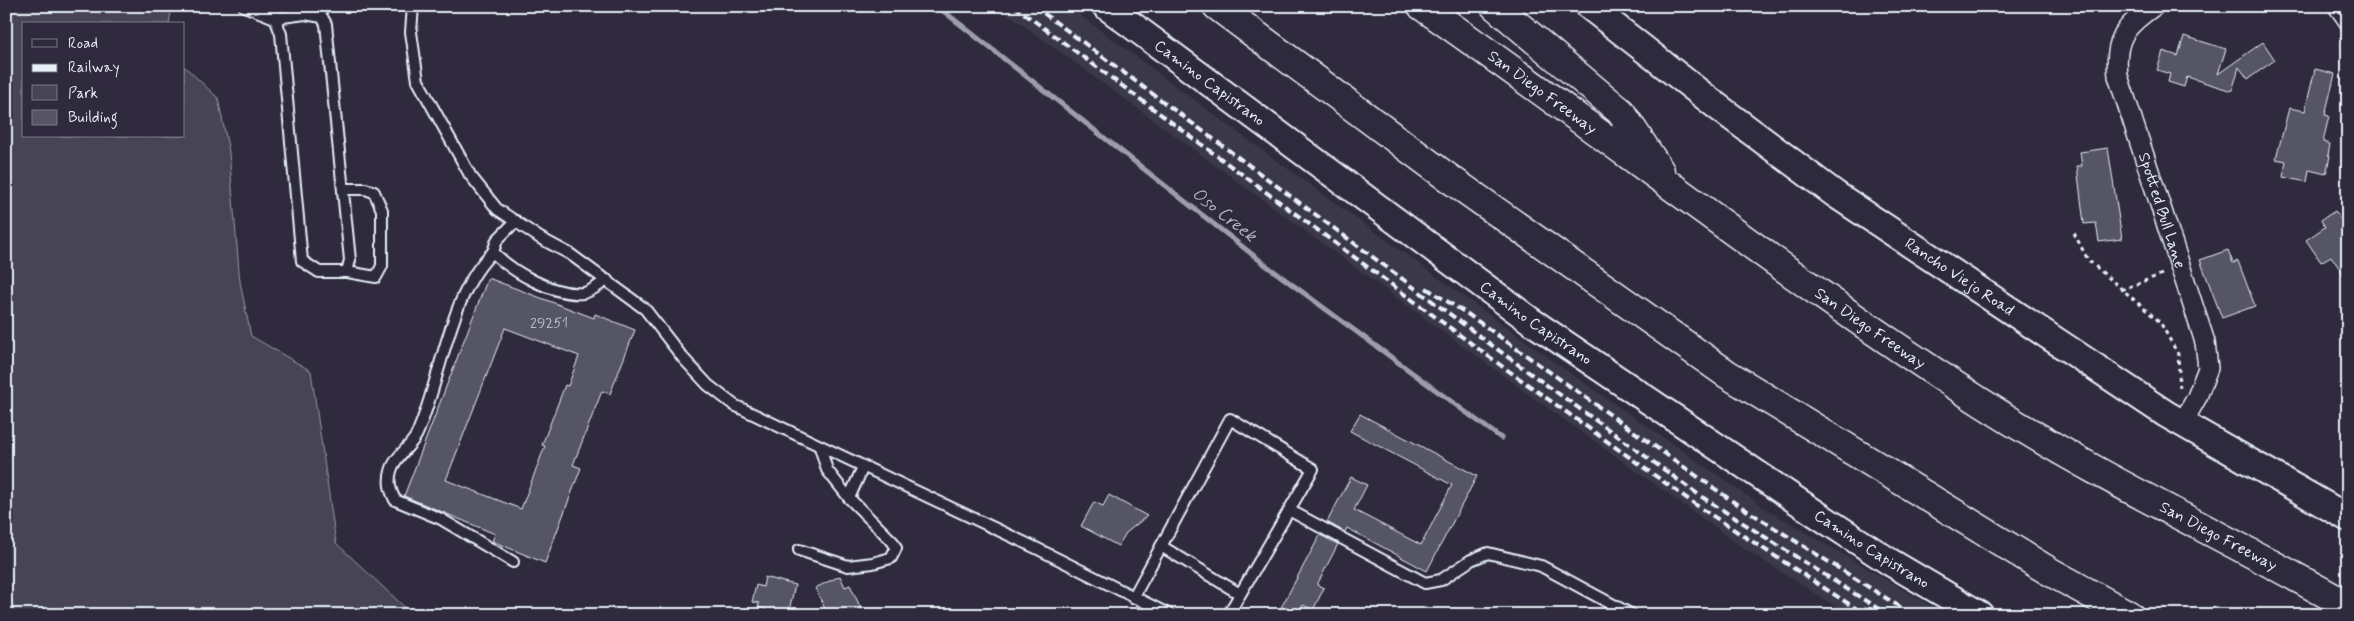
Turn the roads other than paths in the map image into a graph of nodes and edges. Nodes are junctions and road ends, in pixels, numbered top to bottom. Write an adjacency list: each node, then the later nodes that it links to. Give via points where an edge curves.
1 (244, 6): 11 (lane)
2 (275, 6): 11 (lane)
3 (413, 6): 15 (lane, via 410,32 418,81 470,175 497,209)
4 (1106, 6): 34 (street, Camino Capistrano, via 1531,321 1815,514)
5 (1217, 6): 35 (highway, via 1443,174 1727,374 2030,560)
6 (1422, 6): 13 (highway, San Diego Freeway)
7 (1495, 6): 13 (highway, via 1621,112)
8 (1589, 6): 19 (street, Rancho Viejo Road, via 1835,194)
9 (2154, 6): 19 (street, Spotted Bull Lane, via 2133,21 2121,38 2116,55 2117,69 2205,342 2208,368 2198,397)
10 (2338, 6): 12 (street)
11 (275, 18): 14 (lane, via 305,14 322,17 326,24); 17 (lane, via 281,34 302,262 319,272)
12 (2348, 20)
13 (1671, 187): 30 (highway, San Diego Freeway, via 1795,277 2001,415 2096,472)
14 (343, 189): 17 (lane, via 350,260); 17 (lane, via 374,192 382,210 382,266 376,277)
15 (516, 222): 16 (lane, via 497,240); 18 (lane)
16 (494, 252): 18 (lane, via 505,264 527,278 568,293 585,293); 27 (lane, via 481,263 459,308 417,436 392,468 388,482 395,500 441,519)
17 (348, 272)
18 (607, 280): 20 (lane, via 645,309 696,372 734,405)
19 (2182, 424): 24 (street, Rancho Viejo Road)
20 (820, 447): 21 (lane); 22 (lane, via 828,470)
21 (863, 467): 22 (lane); 29 (lane, via 1036,548)
22 (849, 498): 26 (lane, via 893,542 896,548 891,558 848,566)
23 (1289, 510): 25 (lane, via 1313,469 1230,419); 28 (lane); 33 (lane, via 1425,583 1441,580 1488,553 1541,566)
24 (2348, 518)
25 (1161, 546): 28 (lane); 29 (lane)
26 (799, 550)
27 (513, 562)
28 (1240, 594): 32 (lane)
29 (1133, 598): 31 (lane)
30 (2348, 606)
31 (1170, 615)
32 (1228, 615)
33 (1632, 615)
34 (1980, 615)
35 (2129, 615)

